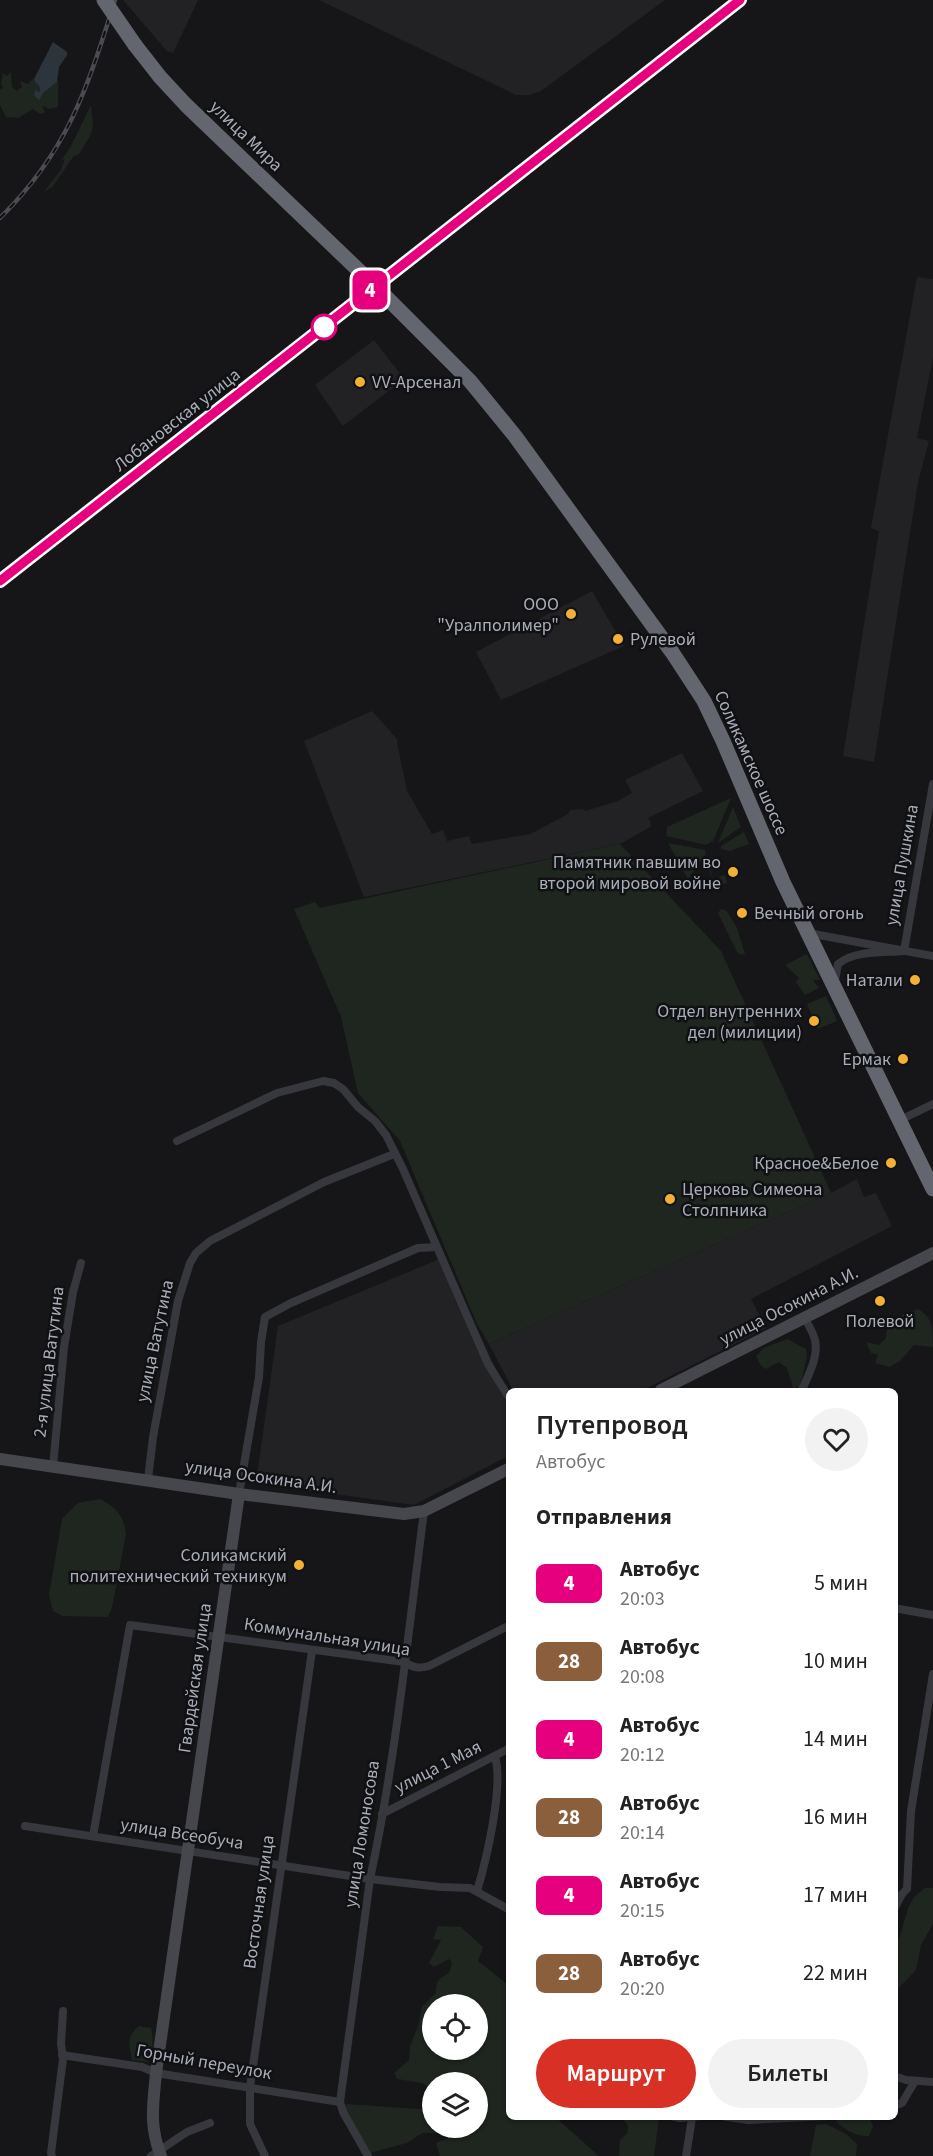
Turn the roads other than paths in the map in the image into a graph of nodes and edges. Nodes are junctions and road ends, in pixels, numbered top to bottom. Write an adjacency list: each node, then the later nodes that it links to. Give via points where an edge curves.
1 (104, 0): 3 (highway, улица Мира, bridge, via 135,45 186,105)
2 (740, 0): 3 (street, Лобановская улица)
3 (375, 286): 4 (street, Лобановская улица); 6 (highway, Соликамское шоссе, via 470,381 515,436 672,652 704,701)
4 (0, 581)
5 (933, 788): 7 (street, улица Пушкина)
6 (808, 933): 7 (street); 9 (highway, Соликамское шоссе)
7 (904, 951): 8 (street); 9 (street, via 844,959 835,973)
8 (933, 956)
9 (835, 990): 11 (highway, Соликамское шоссе)
10 (933, 1104): 11 (street)
11 (900, 1120): 14 (highway, Соликамское шоссе)
12 (177, 1141): 13 (street, via 277,1093 323,1081 343,1089 375,1121)
13 (394, 1154): 15 (street); 25 (street, улица Ватутина, via 315,1187 210,1241 196,1253 178,1301)
14 (933, 1189)
15 (436, 1247): 21 (street, via 488,1364); 26 (street, Гвардейская улица, via 418,1248 300,1298 266,1317 260,1377)
16 (933, 1253): 18 (street, улица Осокина А.И.)
17 (81, 1263): 23 (street, 2-я улица Ватутина, via 64,1347)
18 (805, 1318): 19 (street, улица Осокина А.И.); 20 (street, via 816,1346)
19 (665, 1388)
20 (803, 1388)
21 (506, 1393)
22 (0, 1459): 23 (street, улица Осокина А.И.)
23 (53, 1467): 25 (street, улица Осокина А.И.)
24 (506, 1470): 27 (street, улица Осокина А.И.)
25 (148, 1479): 26 (street, улица Осокина А.И.)
26 (239, 1494): 27 (street, улица Осокина А.И., via 404,1514); 31 (street, Гвардейская улица)
27 (424, 1511): 33 (street, улица Ломоносова)
28 (898, 1609): 29 (street)
29 (933, 1615)
30 (506, 1627): 33 (street, Коммунальная улица, via 429,1666 414,1668)
31 (219, 1636): 32 (street, Коммунальная улица); 39 (street, Коммунальная улица, via 130,1625); 40 (street, Гвардейская улица)
32 (312, 1651): 33 (street, Коммунальная улица); 41 (street, Восточная улица)
33 (404, 1662): 37 (street, улица Ломоносова)
34 (933, 1674): 44 (street, via 911,1811 907,1889)
35 (506, 1750): 36 (street, улица 1 Мая)
36 (495, 1757): 37 (street, улица 1 Мая); 43 (street, via 499,1783)
37 (382, 1814): 42 (street, улица Ломоносова)
38 (25, 1826): 39 (street, улица Всеобуча)
39 (93, 1836): 40 (street, улица Всеобуча)
40 (188, 1852): 41 (street, улица Всеобуча); 48 (street, Гвардейская улица)
41 (280, 1866): 42 (street, улица Всеобуча); 52 (street, Восточная улица)
42 (370, 1879): 43 (street, улица Всеобуча); 53 (street, улица Ломоносова)
43 (477, 1891): 45 (street, улица Всеобуча)
44 (898, 1902)
45 (506, 1908)
46 (63, 2011): 47 (street)
47 (62, 2055): 48 (street, Горный переулок, via 142,2067); 58 (street)
48 (156, 2073): 52 (street, Горный переулок); 57 (street, Гвардейская улица, via 152,2119)
49 (898, 2077): 50 (street)
50 (915, 2081): 51 (street); 54 (street)
51 (933, 2082)
52 (250, 2087): 53 (street, Горный переулок); 59 (street, Восточная улица, via 250,2124)
53 (340, 2102): 60 (street)
54 (898, 2105)
55 (696, 2120): 61 (street)
56 (210, 2123): 57 (street, via 187,2132)
57 (157, 2154)
58 (52, 2156)
59 (265, 2156)
60 (368, 2156)
61 (687, 2156)

